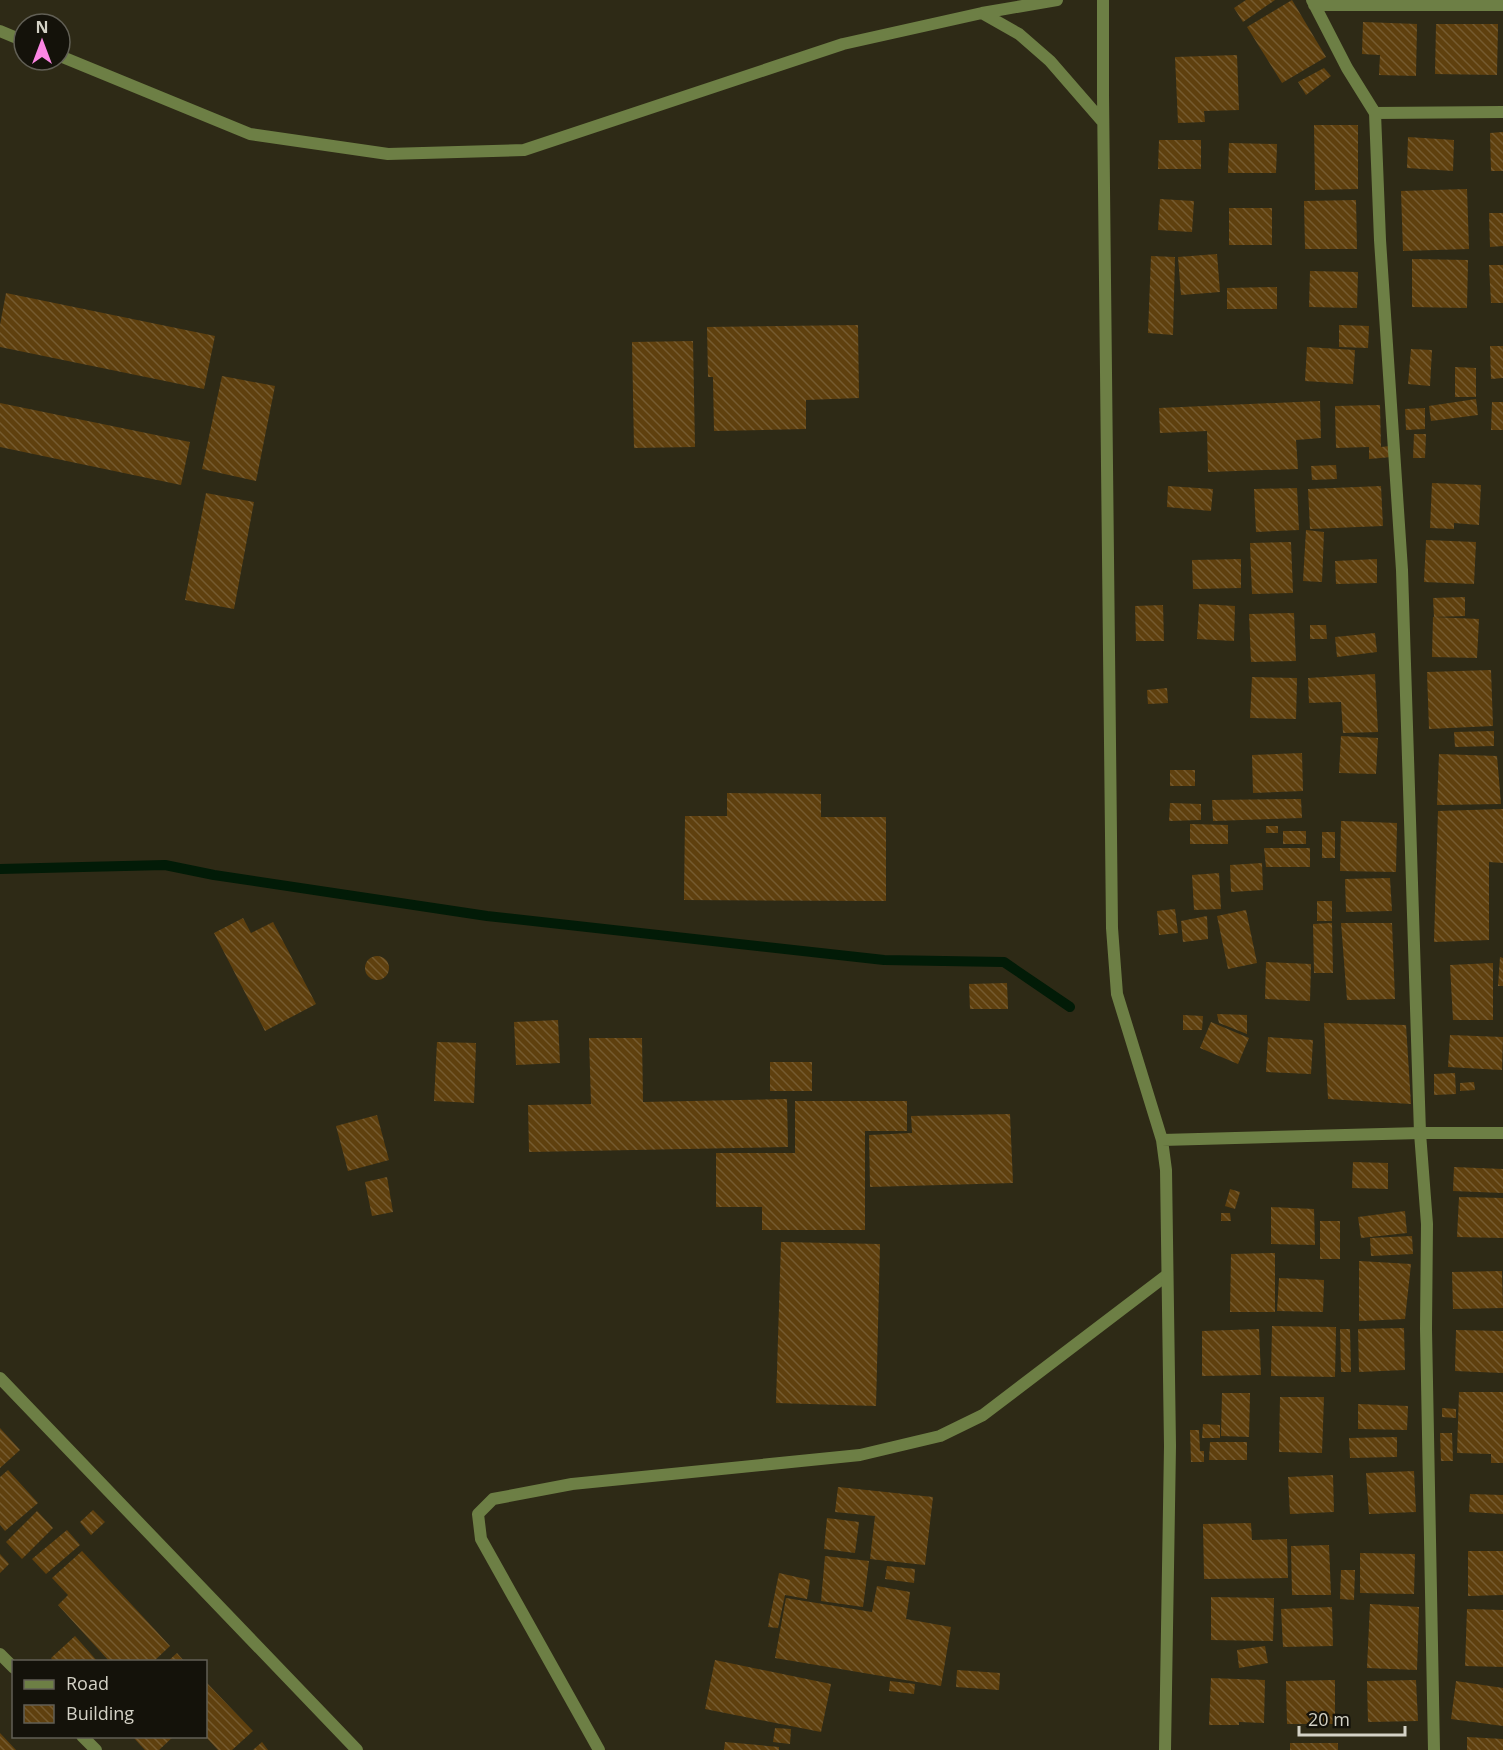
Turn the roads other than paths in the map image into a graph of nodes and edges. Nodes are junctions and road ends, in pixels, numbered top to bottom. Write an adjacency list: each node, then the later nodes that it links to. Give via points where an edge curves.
1 (1057, 0): 5 (street)
2 (1103, 0): 9 (street)
3 (1313, 2): 4 (street); 8 (street)
4 (1503, 5)
5 (982, 13): 6 (street, via 843,44 524,150 388,154 250,134); 9 (street, via 1019,34 1050,61)
6 (72, 61)
7 (1503, 112): 8 (street)
8 (1375, 113): 10 (street, via 1402,570)
9 (1103, 122): 12 (street, via 1112,928 1117,994)
10 (1420, 1133): 11 (street); 12 (street); 22 (street, via 1427,1224)
11 (1503, 1133)
12 (1162, 1140): 13 (street)
13 (1167, 1275): 18 (street, via 983,1415 940,1436 860,1455 572,1484 493,1500 478,1514 481,1539); 21 (street, via 1170,1446)
14 (0, 1378): 20 (street)
15 (0, 1654): 16 (street)
16 (12, 1666)
17 (83, 1738): 19 (street)
18 (594, 1748)
19 (96, 1750)
20 (357, 1750)
21 (1165, 1750)
22 (1434, 1750)

